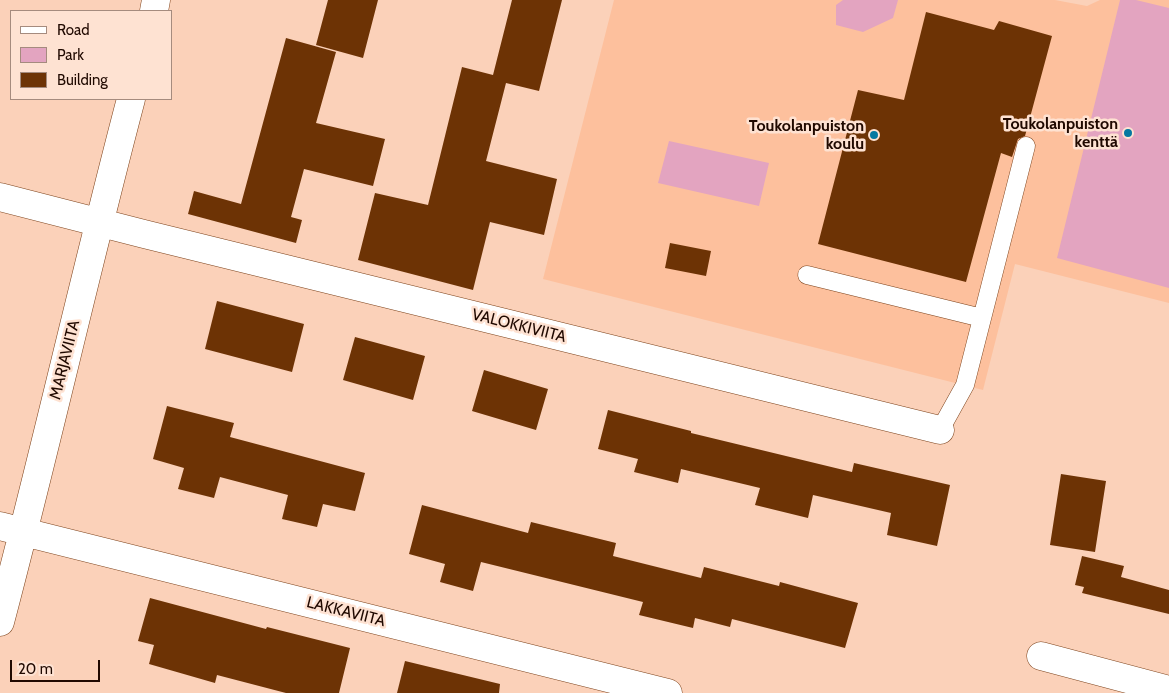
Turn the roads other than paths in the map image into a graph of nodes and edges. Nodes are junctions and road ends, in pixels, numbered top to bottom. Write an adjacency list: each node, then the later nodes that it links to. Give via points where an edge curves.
1 (131, 100): 4 (street, MARJAVIITA)
2 (1026, 146): 6 (lane)
3 (0, 196): 4 (street, VALOKKIVIITA)
4 (98, 223): 7 (street, VALOKKIVIITA); 8 (street, MARJAVIITA)
5 (807, 275): 6 (lane)
6 (982, 318): 7 (lane, via 965,385)
7 (940, 430)
8 (12, 529): 9 (street, MARJAVIITA); 12 (street, LAKKAVIITA)
9 (0, 622)
10 (1041, 656): 11 (street)
11 (1169, 690)
12 (668, 693)

